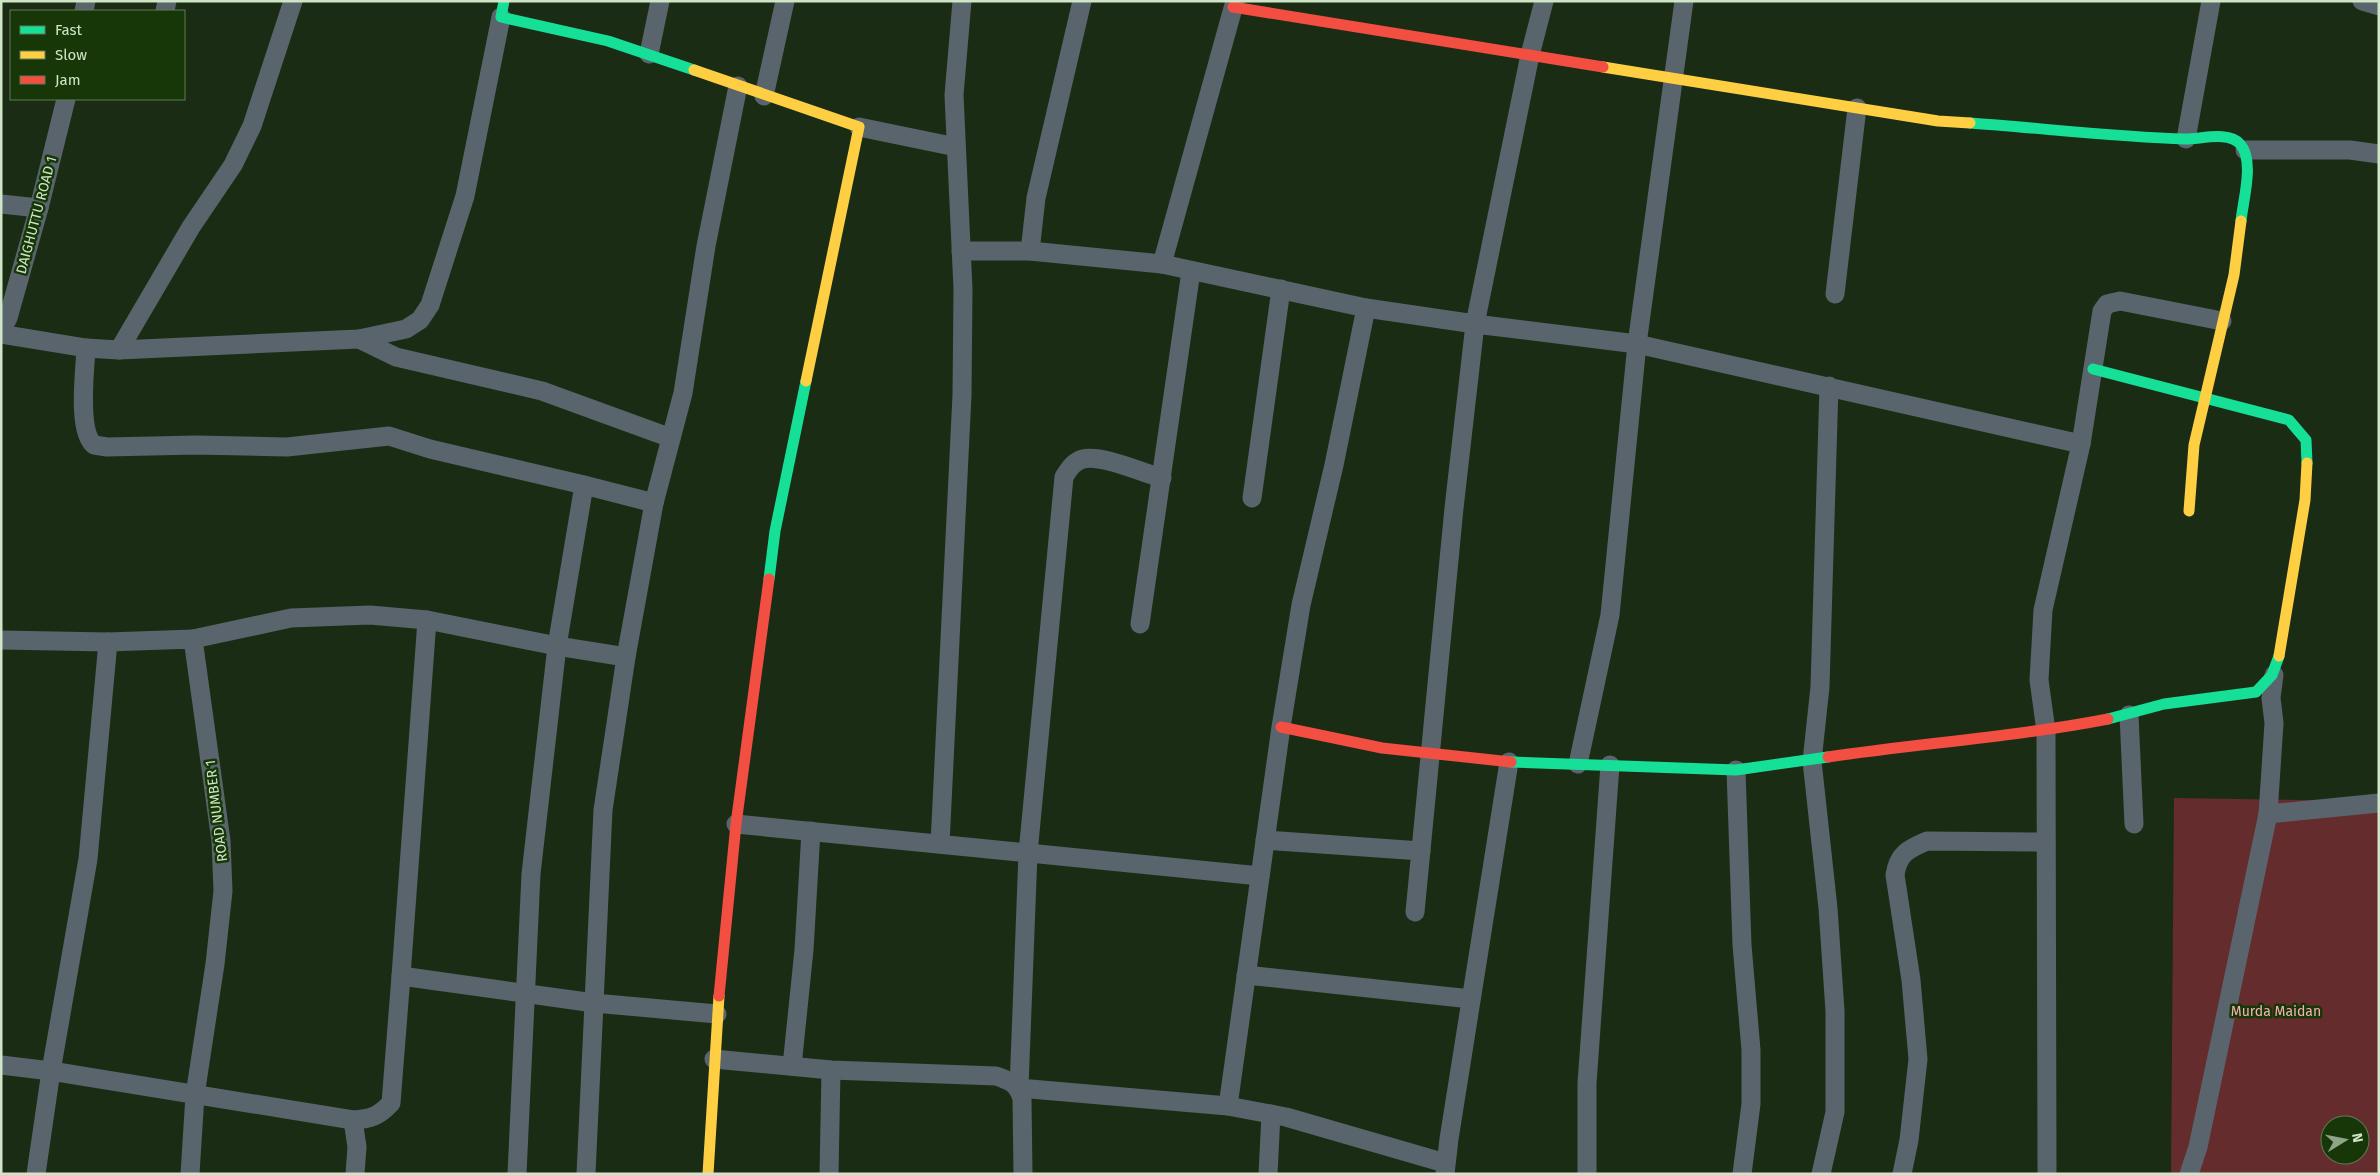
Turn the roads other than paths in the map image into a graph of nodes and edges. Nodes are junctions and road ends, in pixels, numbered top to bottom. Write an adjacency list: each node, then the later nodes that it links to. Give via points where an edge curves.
1 (292, 1): 41 (street, via 252,126 233,165 191,226)
2 (660, 1): 13 (street)
3 (784, 1): 17 (street)
4 (962, 1): 22 (street, via 954,95)
5 (1082, 1): 28 (street, via 1036,198)
6 (1544, 1): 14 (street)
7 (1684, 1): 15 (street)
8 (2211, 1): 21 (street)
9 (2362, 1): 11 (street)
10 (1234, 4): 14 (street); 29 (street)
11 (2379, 6)
12 (502, 9): 13 (street); 38 (street, via 465,196 430,304 420,320 406,329)
13 (649, 54): 16 (street)
14 (1530, 55): 15 (street); 35 (street)
15 (1672, 78): 19 (street); 39 (street)
16 (738, 86): 17 (street); 45 (street, via 706,246 683,393)
17 (764, 96): 20 (street)
18 (66, 100): 26 (street, DAIGHUTTU ROAD 1)
19 (1857, 108): 21 (street, via 1938,121); 32 (street)
20 (859, 127): 22 (street); 71 (street, via 775,531)
21 (2186, 139): 23 (street, via 2231,137)
22 (956, 147): 27 (street)
23 (2245, 150): 24 (street, via 2341,150); 34 (street, via 2248,160 2235,265)
24 (2379, 154)
25 (1, 204): 26 (street)
26 (39, 208): 36 (street, DAIGHUTTU ROAD 1, via 8,318)
27 (961, 251): 28 (street); 76 (street, via 962,395)
28 (1030, 252): 29 (street)
29 (1162, 264): 30 (street)
30 (1191, 271): 31 (street); 47 (street)
31 (1281, 289): 33 (street); 49 (street)
32 (1836, 294)
33 (1366, 308): 35 (street); 61 (street, via 1301,605)
34 (2222, 322): 42 (street, via 2112,302 2102,311); 44 (street)
35 (1475, 324): 39 (street); 63 (street)
36 (1, 330)
37 (1, 334): 40 (street)
38 (359, 339): 41 (street); 45 (street, via 396,357 542,392)
39 (1637, 344): 43 (street); 66 (street, via 1610,615)
40 (86, 348): 41 (street); 48 (street, via 84,420 86,435 94,445 287,447 389,436 430,449)
41 (119, 350)
42 (2094, 369): 44 (street); 46 (street)
43 (1829, 386): 46 (street); 64 (street, via 1820,678)
44 (2204, 398): 51 (street, via 2194,445); 59 (street, via 2289,420 2306,440 2305,500)
45 (671, 438): 50 (street)
46 (2080, 444): 62 (street, via 2043,610 2040,680)
47 (1162, 478): 53 (street); 78 (street, via 1094,458 1082,459 1070,466 1064,478)
48 (584, 484): 50 (street); 57 (street)
49 (1252, 498)
50 (654, 503): 58 (street)
51 (2189, 511)
52 (427, 620): 54 (street, via 370,615 292,618); 57 (street); 82 (street)
53 (1140, 624)
54 (193, 639): 56 (street); 93 (street, ROAD NUMBER 1, via 221,841 223,891)
55 (1, 640): 56 (street)
56 (108, 642): 91 (street, via 88,859)
57 (557, 646): 58 (street); 83 (street, via 532,865)
58 (626, 657): 85 (street, via 603,810)
59 (2274, 675): 60 (street, via 2256,692 2164,704); 70 (street)
60 (2129, 715): 62 (street); 72 (street)
61 (1280, 727): 63 (street, via 1382,748); 74 (street)
62 (2046, 731): 64 (street, via 1918,744); 75 (street)
63 (1431, 754): 65 (street); 77 (street)
64 (1812, 760): 68 (street); 109 (street, via 1836,1011 1835,1112)
65 (1509, 762): 66 (street); 84 (street)
66 (1578, 764): 67 (street)
67 (1610, 765): 68 (street); 107 (street, via 1587,1083)
68 (1736, 770): 108 (street, via 1742,946 1751,1050 1751,1104)
69 (2379, 804): 70 (street)
70 (2268, 814): 112 (street)
71 (736, 824): 73 (street); 86 (street)
72 (2134, 824)
73 (812, 832): 76 (street); 89 (street)
74 (1265, 840): 77 (street); 79 (street)
75 (2046, 842): 110 (street, via 1927,842 1910,848 1897,864 1895,875 1911,980 1918,1059); 111 (street)
76 (940, 844): 78 (street)
77 (1421, 852): 80 (street)
78 (1028, 853): 79 (street); 92 (street)
79 (1260, 876): 81 (street)
80 (1415, 912)
81 (1246, 975): 84 (street); 94 (street)
82 (401, 976): 83 (street); 96 (street, via 391,1103 381,1114)
83 (524, 994): 85 (street); 101 (street)
84 (1471, 999): 97 (street)
85 (594, 1003): 86 (street); 102 (street)
86 (717, 1014): 87 (street)
87 (714, 1059): 89 (street); 103 (street)
88 (1, 1065): 91 (street)
89 (792, 1066): 90 (street)
90 (831, 1070): 92 (street, via 996,1076); 104 (street)
91 (51, 1071): 93 (street); 98 (street)
92 (1019, 1088): 94 (street); 105 (street, via 1024,1113)
93 (196, 1095): 96 (street); 99 (street, ROAD NUMBER 1)
94 (1228, 1106): 95 (street)
95 (1271, 1114): 97 (street); 106 (street)
96 (354, 1120): 100 (street)
97 (1445, 1168)
98 (36, 1174)
99 (190, 1174)
100 (355, 1174)
101 (516, 1174)
102 (586, 1174)
103 (708, 1174)
104 (829, 1174)
105 (1023, 1174)
106 (1268, 1174)
107 (1587, 1174)
108 (1742, 1174)
109 (1821, 1174)
110 (1902, 1174)
111 (2047, 1174)
112 (2190, 1174)

